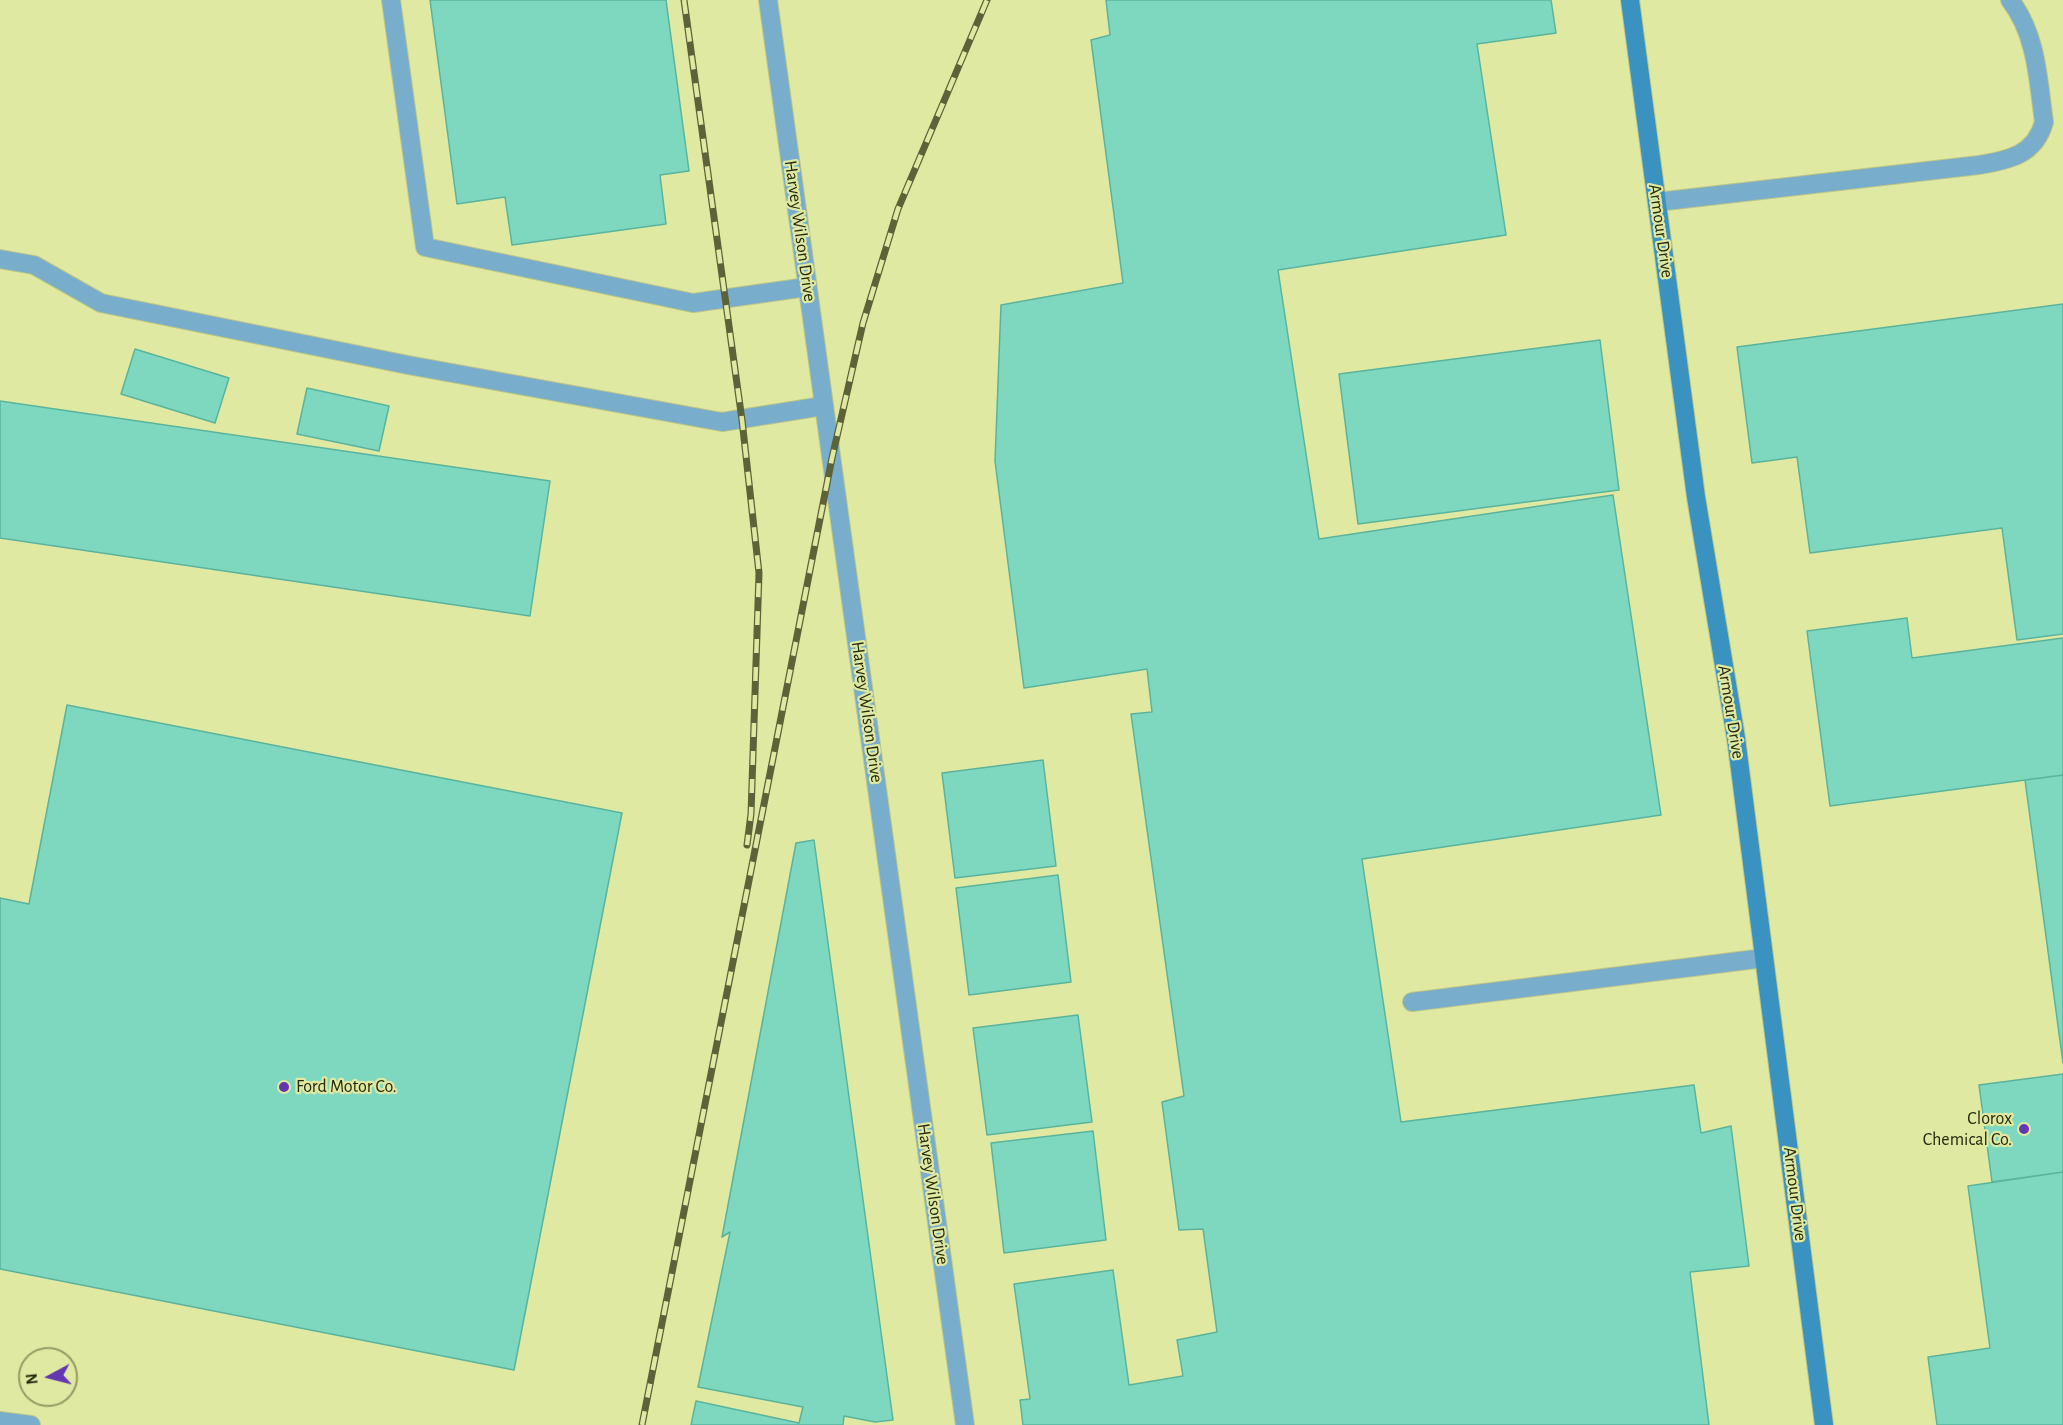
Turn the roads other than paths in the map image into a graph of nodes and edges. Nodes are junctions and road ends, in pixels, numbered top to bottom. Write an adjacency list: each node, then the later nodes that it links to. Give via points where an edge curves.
1 (391, 0): 7 (street, via 425,247 693,303)
2 (768, 0): 7 (street, Harvey Wilson Drive)
3 (1630, 0): 5 (street, Armour Drive)
4 (2010, 0): 5 (street, via 2033,44 2044,122 2041,134 2025,153 1979,165)
5 (1657, 202): 9 (street, Armour Drive, via 1696,497 1736,738)
6 (0, 259): 8 (street, via 34,265 101,303 408,365 722,422)
7 (807, 287): 8 (street, Harvey Wilson Drive)
8 (823, 406): 13 (street, Harvey Wilson Drive)
9 (1764, 958): 10 (street); 14 (street, Armour Drive)
10 (1412, 1002)
11 (0, 1421): 12 (street)
12 (31, 1425)
13 (965, 1425)
14 (1824, 1425)

